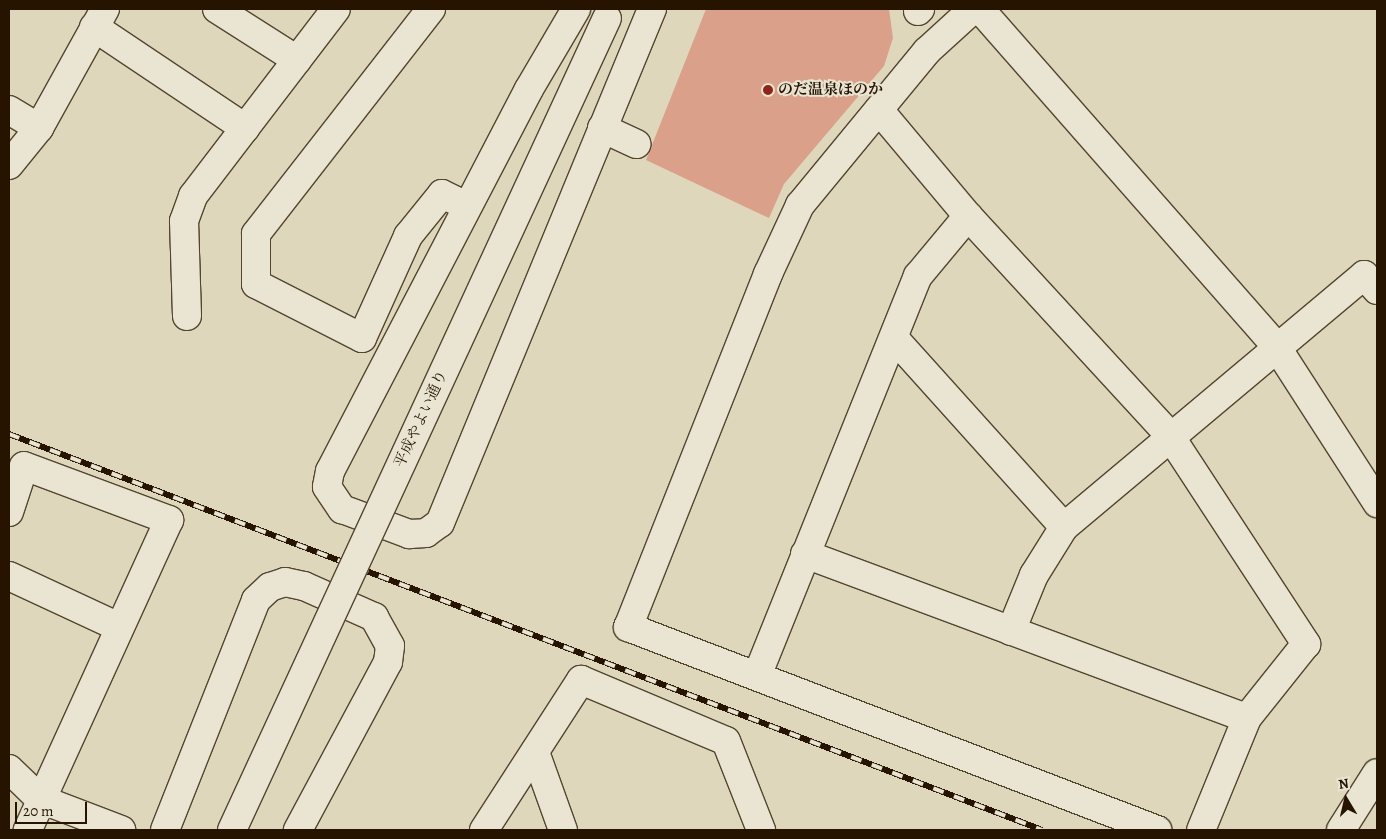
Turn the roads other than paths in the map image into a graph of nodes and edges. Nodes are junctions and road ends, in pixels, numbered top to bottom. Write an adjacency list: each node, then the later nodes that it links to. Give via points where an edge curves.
1 (218, 9): 10 (street)
2 (336, 9): 10 (street)
3 (431, 9): 18 (street, via 256,234 256,284 362,338 408,236 442,194)
4 (576, 9): 18 (street)
5 (652, 9): 15 (street)
6 (973, 9): 12 (street, via 927,51)
7 (980, 9): 23 (street)
8 (609, 13): 41 (street, 平成やよい通り, bridge)
9 (99, 18): 13 (street); 14 (street)
10 (297, 60): 14 (street)
11 (9, 110): 13 (street)
12 (879, 110): 19 (street); 32 (street, via 800,206 768,274 628,627)
13 (39, 128): 17 (street)
14 (245, 128): 21 (street, via 193,196 184,221)
15 (602, 128): 16 (street); 18 (street, via 440,523 426,533 409,534 342,509 327,487 330,471)
16 (636, 144)
17 (9, 165)
18 (467, 206)
19 (968, 216): 22 (street, via 918,276); 24 (street)
20 (1377, 290): 23 (street, via 1364,275)
21 (187, 316)
22 (894, 338): 27 (street); 28 (street)
23 (1276, 346): 24 (street); 25 (street)
24 (1170, 436): 27 (street); 33 (street, via 1306,644)
25 (1377, 503)
26 (9, 512): 30 (street, via 24,466 169,520)
27 (1064, 527): 31 (street, via 1034,575)
28 (805, 554): 31 (street); 32 (street)
29 (9, 576): 30 (street)
30 (119, 627): 37 (street)
31 (1011, 631): 33 (street)
32 (757, 676): 46 (street)
33 (1247, 718): 47 (street)
34 (535, 752): 43 (street); 44 (street); 45 (street, via 581,680 726,741)
35 (9, 769): 37 (street)
36 (1377, 773): 48 (street)
37 (40, 799): 38 (street); 39 (street)
38 (28, 830)
39 (121, 830)
40 (165, 830): 42 (street, via 256,600 270,587 285,582 304,586 374,617 390,646 388,662)
41 (232, 830)
42 (298, 830)
43 (484, 830)
44 (563, 830)
45 (761, 830)
46 (1157, 830)
47 (1201, 830)
48 (1341, 830)

